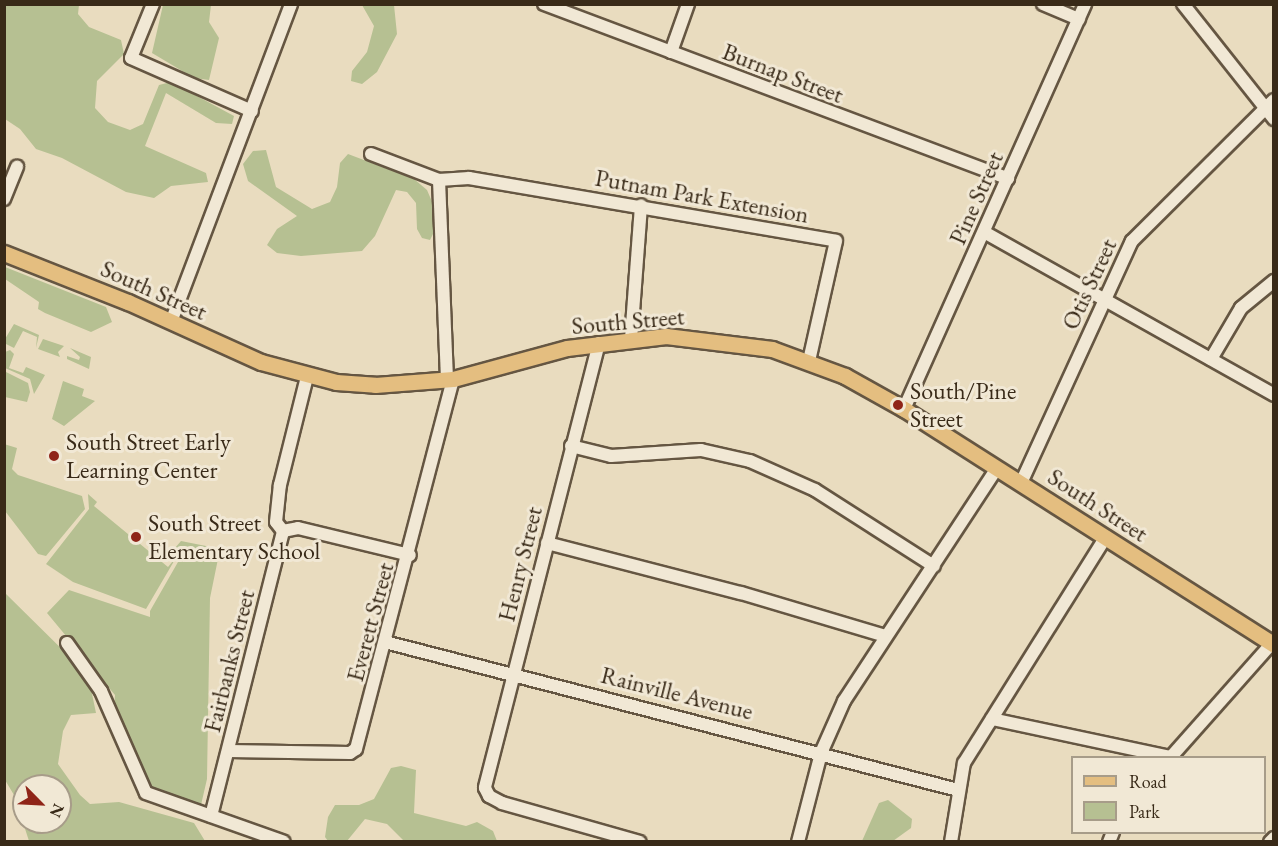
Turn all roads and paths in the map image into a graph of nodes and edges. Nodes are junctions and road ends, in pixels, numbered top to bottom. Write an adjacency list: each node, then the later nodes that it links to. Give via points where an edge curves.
1 (153, 4): 11 (street, via 131,58)
2 (291, 4): 11 (street)
3 (544, 4): 9 (street, Burnap Street)
4 (688, 4): 9 (street)
5 (1042, 4): 8 (street)
6 (1085, 4): 8 (street, Pine Street)
7 (1183, 4): 10 (street)
8 (1079, 19): 14 (street, Pine Street)
9 (671, 52): 14 (street, Burnap Street)
10 (1271, 109): 21 (street, Otis Street, via 1135,238)
11 (252, 111): 22 (street)
12 (371, 154): 15 (street)
13 (17, 166): 16 (street)
14 (1008, 178): 18 (street, Pine Street)
15 (439, 180): 17 (street, Putnam Park Extension, via 469,178); 28 (street, Everett Street)
16 (4, 199)
17 (640, 206): 23 (street); 26 (street, Putnam Park Extension, via 836,241)
18 (984, 232): 21 (street); 30 (street, Pine Street)
19 (4, 253): 22 (main road, South Street)
20 (1274, 281): 25 (street, via 1241,308)
21 (1105, 299): 25 (street); 33 (street, Otis Street)
22 (171, 322): 27 (main road, South Street, via 261,362)
23 (631, 339): 24 (main road, South Street); 26 (main road, South Street, via 710,338 772,349)
24 (598, 343): 28 (main road, South Street); 31 (street, Henry Street)
25 (1211, 359): 29 (street)
26 (808, 361): 30 (main road, South Street)
27 (308, 377): 28 (main road, South Street, via 375,385); 34 (street, Fairbanks Street, via 280,485 276,522)
28 (450, 379): 37 (street, Everett Street)
29 (1274, 395)
30 (904, 409): 32 (main road, South Street)
31 (571, 446): 36 (street, Henry Street); 38 (street, via 611,456 668,450 706,451 742,458 815,490)
32 (997, 468): 33 (main road, South Street); 38 (street)
33 (1021, 483): 35 (main road, South Street)
34 (283, 531): 37 (street, via 298,528); 45 (street, Fairbanks Street)
35 (1106, 537): 42 (main road, South Street); 44 (street)
36 (547, 543): 39 (street, via 741,592); 43 (street, Henry Street)
37 (410, 555): 40 (street, Everett Street)
38 (934, 566): 39 (street)
39 (885, 636): 46 (street, via 844,701)
40 (385, 642): 43 (street, Rainville Avenue); 45 (street, Everett Street, via 354,752)
41 (67, 643): 50 (street, via 101,691 143,791)
42 (1273, 644): 48 (street)
43 (514, 673): 46 (street, Rainville Avenue); 53 (street, Henry Street, via 486,778 488,795 512,806)
44 (992, 718): 47 (street); 49 (street, via 964,763)
45 (229, 751): 50 (street, Fairbanks Street)
46 (821, 753): 49 (street, Rainville Avenue); 54 (street)
47 (1165, 756)
48 (1171, 756)
49 (958, 790): 55 (street)
50 (211, 816): 52 (street)
51 (1274, 838): 56 (street)
52 (284, 842)
53 (640, 842)
54 (798, 842)
55 (951, 842)
56 (1270, 842)

